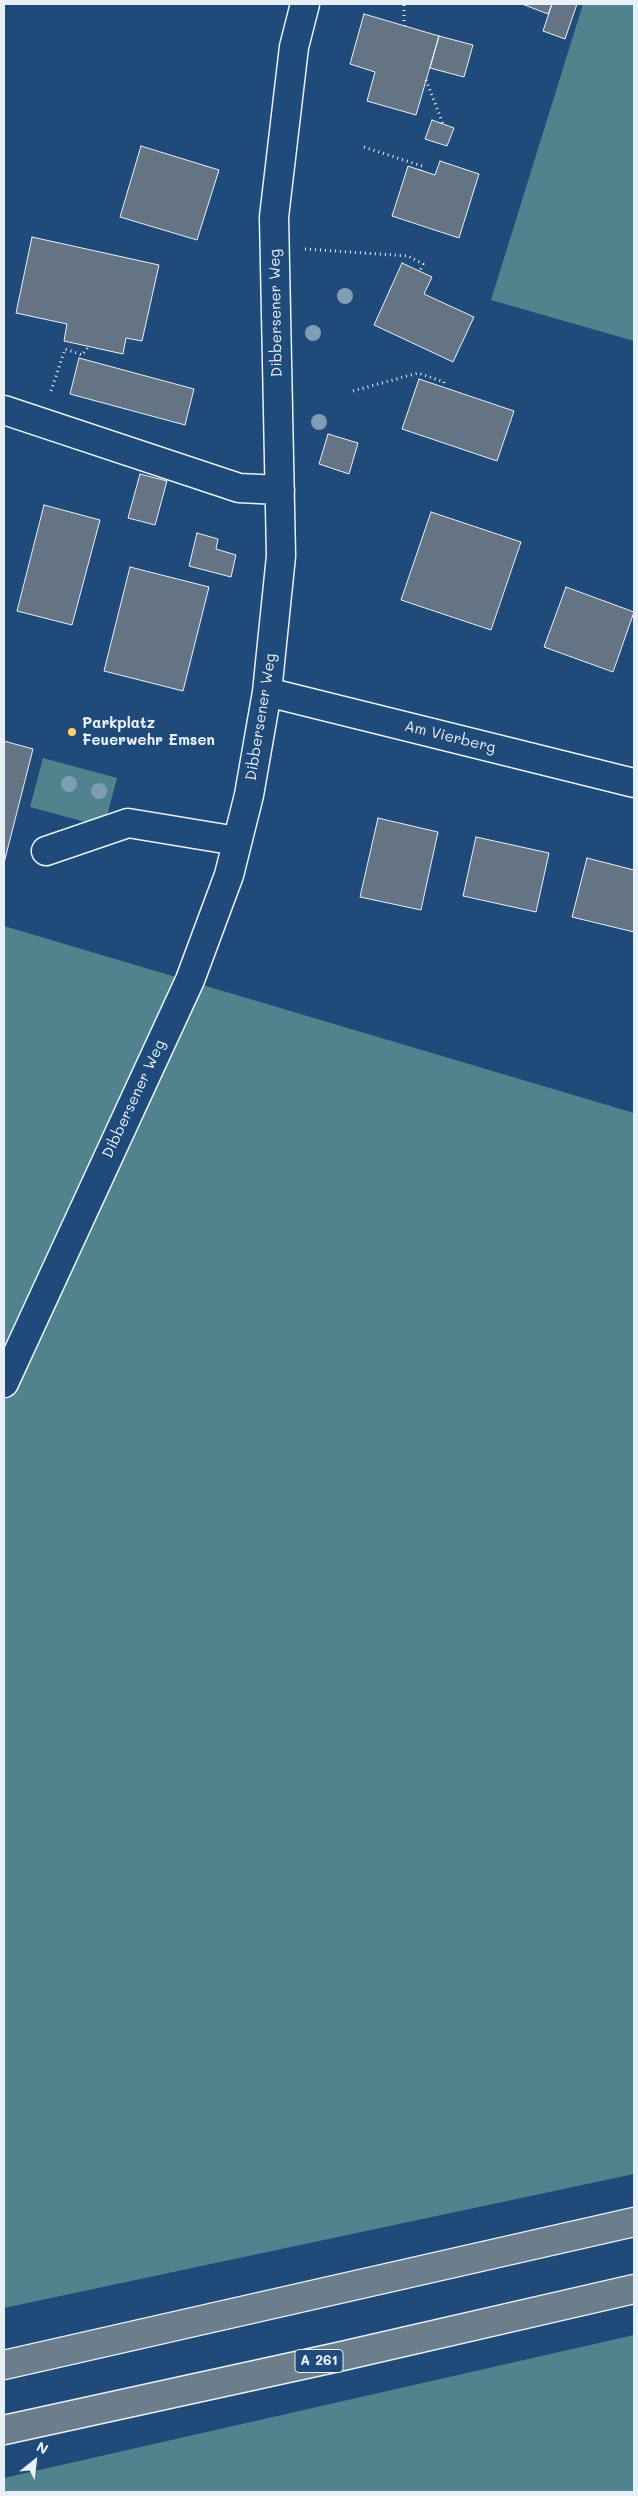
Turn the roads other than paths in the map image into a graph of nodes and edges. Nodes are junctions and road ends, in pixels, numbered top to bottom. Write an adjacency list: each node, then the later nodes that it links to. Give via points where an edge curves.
1 (305, 4): 3 (street, Dibbersener Weg, via 294,46 274,217)
2 (4, 410): 3 (street, via 239,488)
3 (280, 490): 4 (street, Dibbersener Weg, via 281,556)
4 (266, 692): 5 (street, Am Vierberg); 6 (street, Dibbersener Weg)
5 (634, 783)
6 (238, 841): 7 (street, via 128,824); 8 (street, Dibbersener Weg, via 229,875 190,980)
7 (46, 851)
8 (4, 1383)
9 (634, 2222): 11 (highway)
10 (634, 2289): 12 (highway, A 261)
11 (4, 2365)
12 (4, 2430)

